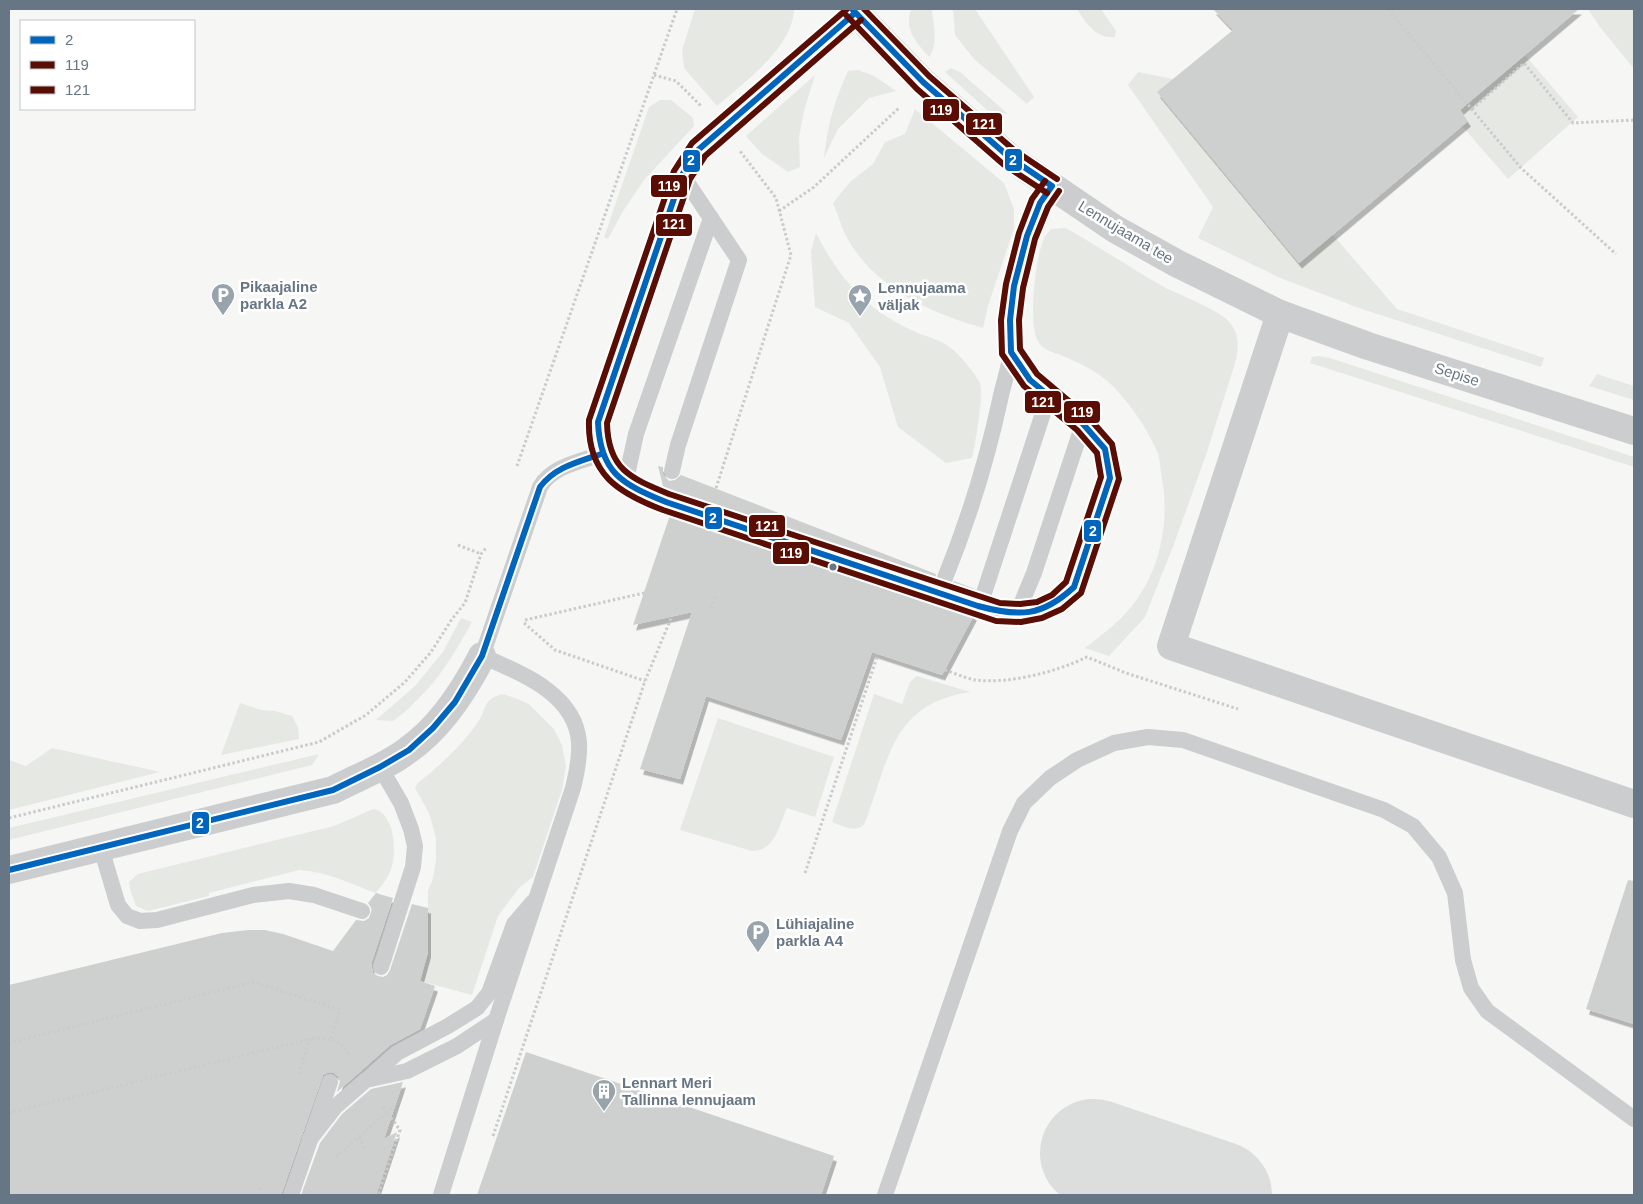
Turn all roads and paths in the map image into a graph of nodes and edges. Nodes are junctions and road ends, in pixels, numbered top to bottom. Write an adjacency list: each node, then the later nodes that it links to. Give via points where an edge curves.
1 (677, 9): 19 (path)
2 (1388, 9): 5 (path)
3 (854, 11): 7 (lane, via 698,150); 8 (street, Lennujaama tee, via 923,82 1009,157)
4 (901, 106): 9 (path, via 814,186)
5 (1472, 109): 6 (path, via 1524,63 1573,123); 11 (path, via 1521,168)
6 (1634, 120)
7 (682, 175): 10 (lane); 17 (lane, via 598,422 597,440)
8 (1052, 186): 12 (street, Lennujaama tee, via 1115,228 1178,264); 13 (lane, via 1040,203 1027,236 1014,286)
9 (779, 211)
10 (711, 218): 18 (lane, via 739,260); 20 (lane, via 636,434)
11 (1616, 254)
12 (1280, 314): 16 (street, Sepise, via 1368,346); 39 (street, via 1171,646)
13 (1010, 352): 14 (lane, via 1030,380); 25 (lane, via 992,438)
14 (1049, 395): 15 (lane); 31 (lane, via 978,606)
15 (1083, 424): 31 (lane, via 1034,573); 31 (lane, via 1105,449 1110,478 1074,587 1051,606)
16 (1634, 431)
17 (601, 454): 20 (lane); 30 (lane, via 545,478)
18 (672, 471)
19 (514, 474)
20 (625, 484): 21 (lane)
21 (666, 502)
22 (458, 545): 24 (path)
23 (488, 545): 24 (path)
24 (481, 554): 28 (path)
25 (945, 578)
26 (644, 593): 36 (path, via 522,620 555,650)
27 (716, 594): 29 (path)
28 (465, 603): 30 (path); 40 (path, via 404,682 366,715 319,742)
29 (711, 608)
30 (498, 613): 34 (lane)
31 (1017, 614)
32 (672, 616): 36 (path)
33 (878, 654): 43 (path)
34 (482, 656): 38 (street, via 456,702 433,728 409,750); 44 (lane, via 541,684 559,700 571,717 578,739 579,760 574,788)
35 (945, 670): 37 (path, via 974,680 1000,680 1066,667 1087,657)
36 (645, 681): 56 (path)
37 (1247, 712)
38 (380, 767): 41 (street, via 333,790); 46 (lane, via 401,803 415,846 413,866)
39 (1634, 804)
40 (9, 818)
41 (101, 848): 42 (street); 45 (lane, via 118,906 127,916 140,921 157,920 253,895 289,891 314,895)
42 (9, 870)
43 (806, 873)
44 (538, 895): 47 (lane); 51 (lane, via 514,924 489,993 477,1008 397,1053)
45 (362, 911)
46 (381, 967)
47 (496, 1020): 51 (lane, via 457,1046 407,1071); 60 (lane)
48 (310, 1038): 53 (path)
49 (331, 1039): 50 (path, via 340,1010 254,982)
50 (9, 1043)
51 (366, 1080): 55 (lane, via 335,1107)
52 (330, 1082): 55 (lane)
53 (9, 1114)
54 (1634, 1119): 61 (lane, via 1487,1011 1470,988 1454,893 1439,857 1413,826 1384,810 1183,740 1148,737 1114,743 1077,760 1050,778 1024,802 1010,831)
55 (310, 1139): 58 (lane)
56 (492, 1139)
57 (365, 1149): 59 (path, via 359,1137 387,1112 400,1130)
58 (291, 1195)
59 (378, 1195)
60 (441, 1195)
61 (885, 1195)

